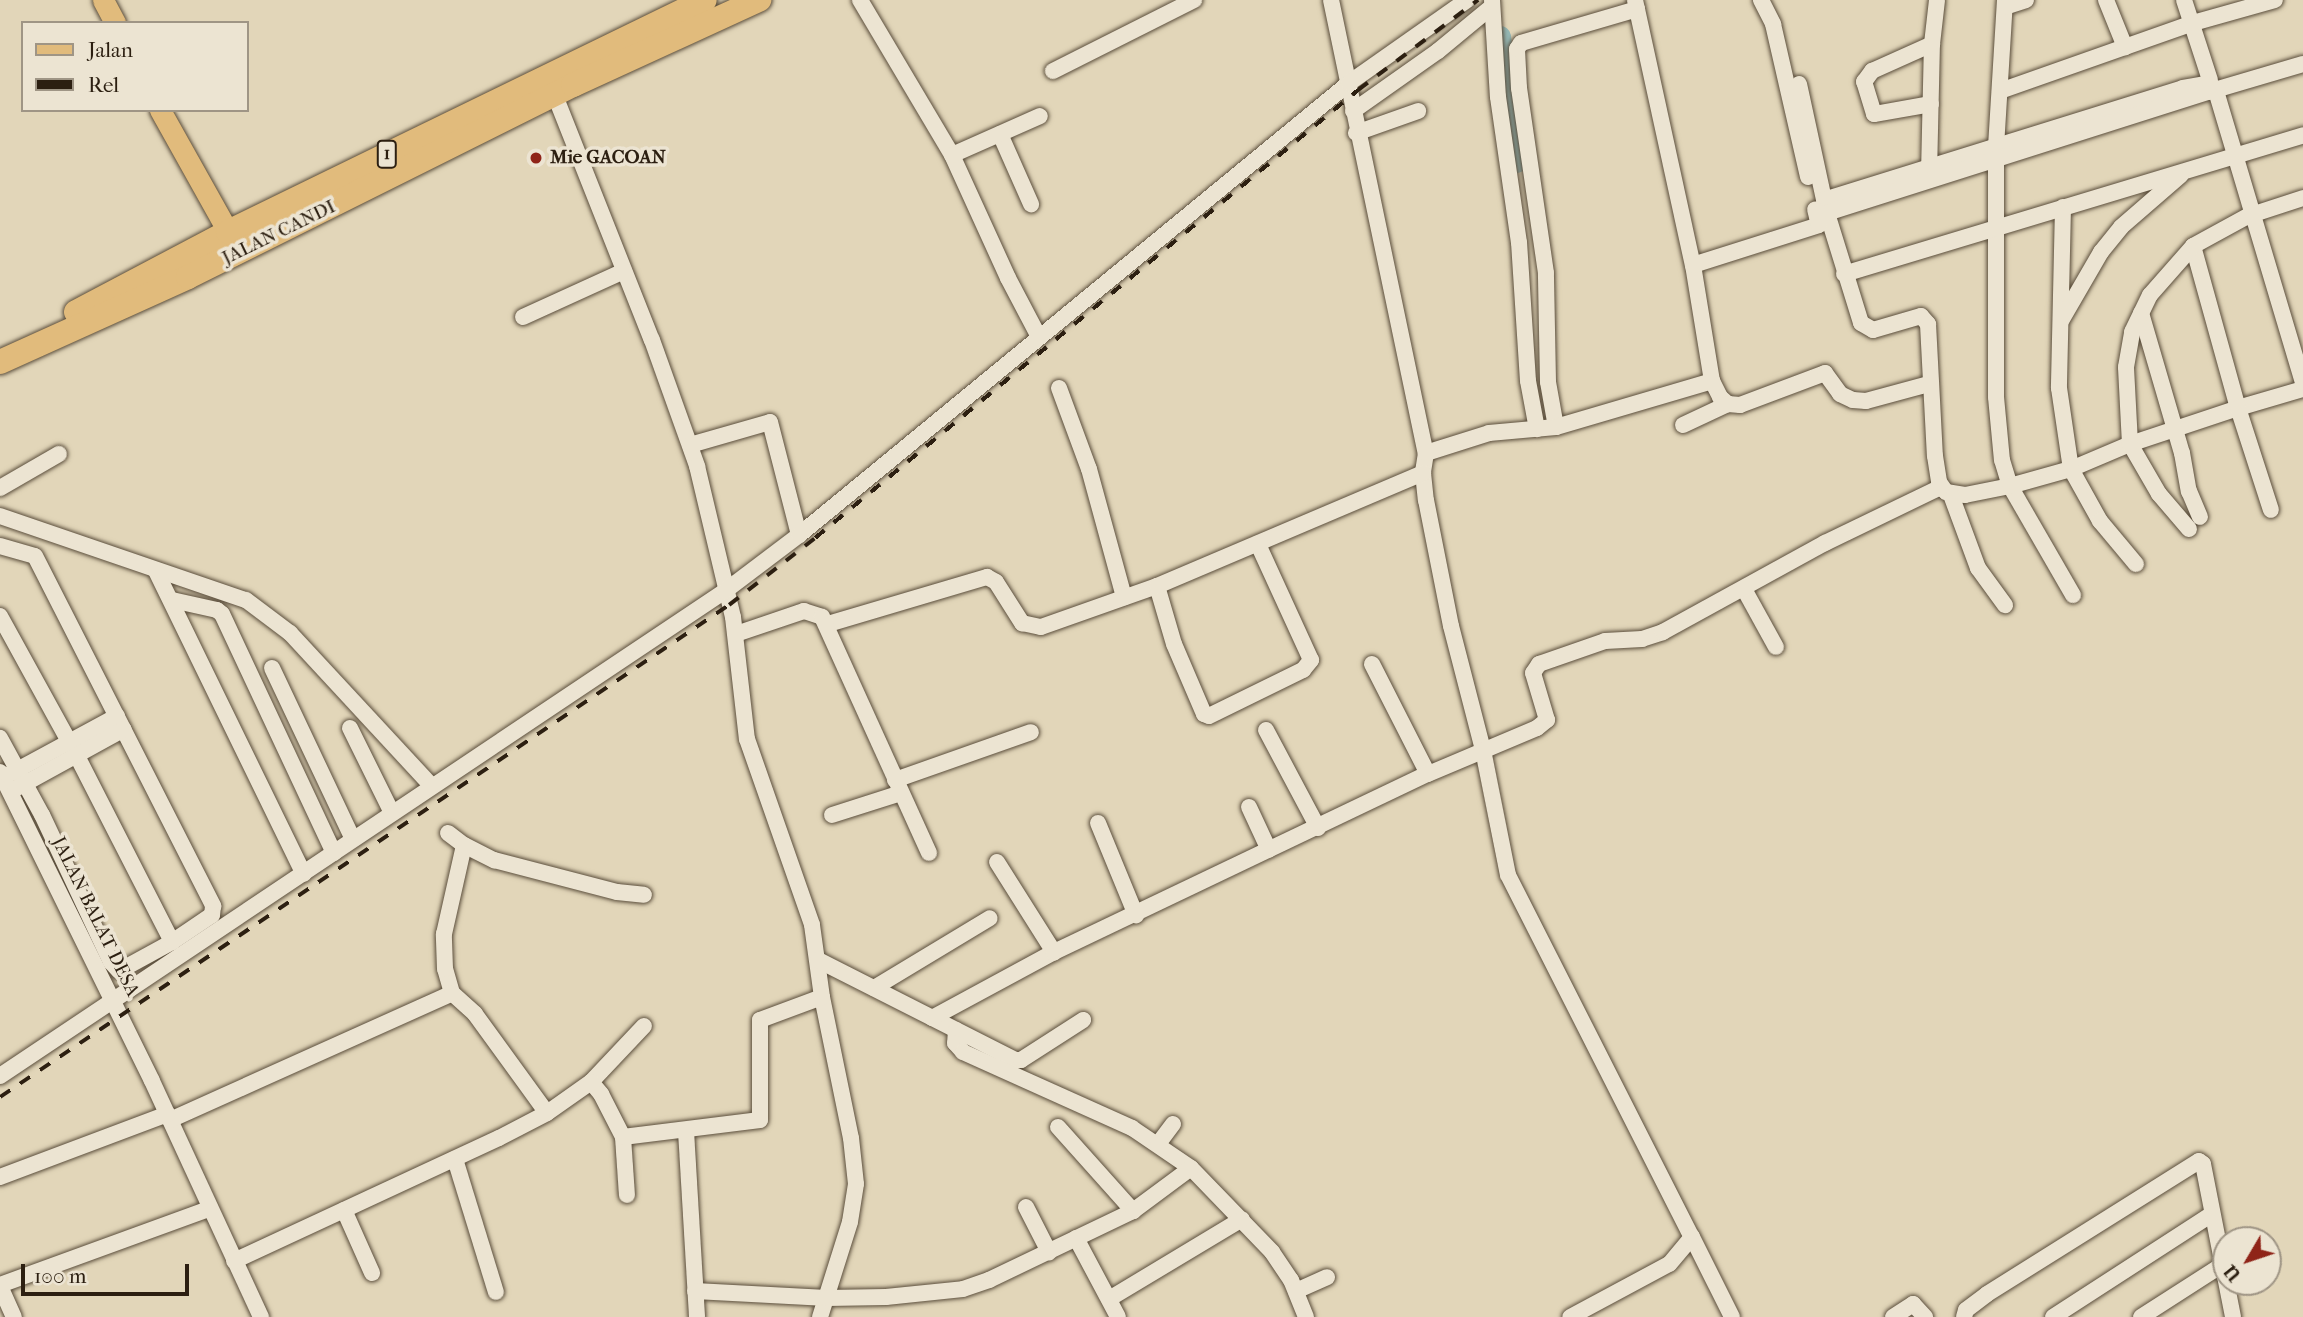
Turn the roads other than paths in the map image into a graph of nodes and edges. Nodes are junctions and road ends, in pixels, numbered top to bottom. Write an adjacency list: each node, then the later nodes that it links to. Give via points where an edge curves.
1 (103, 0): 17 (main road)
2 (705, 0): 26 (highway, 1)
3 (759, 0): 26 (highway, 1)
4 (860, 0): 38 (street)
5 (1194, 0): 23 (street)
6 (1331, 0): 24 (street)
7 (1467, 0): 24 (street)
8 (1761, 0): 45 (street, via 1773,24)
9 (1937, 0): 19 (street)
10 (2025, 0): 16 (street)
11 (2106, 0): 20 (street)
12 (2184, 0): 18 (street)
13 (2264, 2): 18 (street)
14 (1491, 3): 30 (street, via 1438,51); 67 (street, via 1498,97 1519,242 1528,381)
15 (1637, 3): 50 (street); 67 (street, via 1521,43 1517,49 1546,273)
16 (2005, 4): 28 (street)
17 (114, 21)
18 (2193, 23): 20 (street); 27 (street)
19 (1931, 44): 29 (street); 29 (street, via 1872,71 1864,82 1874,114)
20 (2125, 47): 28 (street)
21 (2303, 54): 27 (street)
22 (2303, 64): 27 (street)
23 (1053, 71)
24 (1349, 83): 30 (street); 56 (street)
25 (1799, 85): 45 (street)
26 (550, 86): 48 (highway, JALAN CANDI / 1); 51 (street)
27 (2212, 87): 37 (street); 39 (street)
28 (2000, 91): 37 (street)
29 (1931, 104): 41 (street)
30 (1353, 111): 34 (street)
31 (1418, 111): 34 (street)
32 (161, 112): 48 (main road)
33 (1040, 116): 35 (street)
34 (1356, 133): 71 (street)
35 (1000, 134): 38 (street); 43 (street)
36 (2303, 135): 39 (street)
37 (1996, 154): 41 (street); 47 (street)
38 (952, 155): 56 (street)
39 (2233, 155): 40 (street); 46 (street)
40 (2188, 170): 44 (street); 55 (street, via 2121,227)
41 (1929, 173): 45 (street)
42 (2303, 198): 46 (street)
43 (1031, 204)
44 (2063, 207): 47 (street); 55 (street)
45 (1823, 215): 50 (street); 52 (street)
46 (2252, 217): 49 (street); 60 (street)
47 (1997, 226): 52 (street); 75 (street, via 1996,397 2002,460)
48 (234, 242): 57 (highway, JALAN CANDI / 1); 58 (highway, JALAN CANDI / 1)
49 (2193, 246): 53 (street); 65 (street)
50 (1693, 265): 59 (street)
51 (624, 271): 54 (street); 70 (street)
52 (1844, 274): 61 (street, via 1864,327 1873,330 1925,318)
53 (2141, 313): 68 (street); 69 (street, via 2128,349)
54 (523, 317)
55 (2059, 323): 73 (street, via 2059,388)
56 (1039, 337): 82 (street)
57 (0, 348)
58 (0, 362)
59 (1712, 381): 64 (street); 67 (street)
60 (2303, 382)
61 (1929, 384): 64 (street, via 1867,401 1853,400 1840,394 1825,373 1745,403); 77 (street, via 1934,456)
62 (1059, 388): 88 (street, via 1089,469)
63 (2303, 389): 65 (street)
64 (1728, 404): 66 (street)
65 (2238, 408): 68 (street); 80 (street)
66 (1684, 425)
67 (1547, 428): 71 (street, via 1489,433)
68 (2175, 431): 69 (street); 78 (street)
69 (2130, 444): 73 (street); 79 (street)
70 (690, 445): 82 (street, via 770,422); 89 (street)
71 (1426, 453): 74 (street)
72 (59, 454): 76 (street)
73 (2071, 469): 75 (street); 85 (street, via 2100,521)
74 (1423, 473): 83 (street); 104 (street, via 1451,626)
75 (2010, 486): 77 (street); 90 (street)
76 (0, 488)
77 (1946, 491): 87 (street, via 1825,543); 91 (street, via 1978,568)
78 (2189, 491): 79 (street); 79 (street, via 2195,523)
79 (2167, 503)
80 (2271, 510)
81 (0, 516): 86 (street)
82 (799, 535): 89 (street)
83 (1258, 544): 88 (street); 88 (street, via 1311,660 1303,670 1209,716 1204,714)
84 (0, 546): 98 (street, via 35,556)
85 (2136, 564)
86 (164, 586): 108 (street, via 246,600 275,621); 119 (street, via 222,614); 122 (street)
87 (1744, 589): 95 (street); 104 (street, via 1668,630 1592,644 1539,664 1533,673 1546,720)
88 (1144, 590): 93 (street, via 1055,624 1031,627 1015,615 996,582 987,578)
89 (725, 591): 94 (street); 108 (street)
90 (2073, 595)
91 (2006, 606)
92 (0, 616): 103 (street)
93 (828, 624): 94 (street, via 817,613 804,611); 109 (street)
94 (736, 634): 128 (street, via 747,740 808,909)
95 (1776, 647)
96 (1372, 664): 106 (street)
97 (272, 668): 116 (street)
98 (120, 723): 103 (street); 105 (street); 126 (street, via 214,909 210,917)
99 (350, 727): 111 (street)
100 (1266, 730): 114 (street)
101 (1031, 732): 109 (street)
102 (0, 738): 107 (street)
103 (69, 742): 105 (street); 107 (street)
104 (1483, 750): 106 (street); 156 (street, via 1512,885)
105 (78, 756): 107 (street); 126 (street)
106 (1433, 772): 114 (street)
107 (11, 779): 126 (street, via 114,966 122,971); 132 (street, JALAN BALAT DESA)
108 (430, 786): 111 (street)
109 (898, 787): 112 (street); 120 (street)
110 (1249, 807): 118 (street)
111 (392, 813): 116 (street)
112 (832, 815)
113 (1098, 824): 124 (street)
114 (1318, 828): 118 (street)
115 (448, 833): 117 (street)
116 (353, 839): 119 (street)
117 (462, 850): 123 (street); 131 (street, via 443,934)
118 (1269, 850): 124 (street)
119 (334, 853): 122 (street)
120 (929, 853)
121 (997, 862): 127 (street)
122 (304, 874): 132 (street)
123 (644, 895)
124 (1136, 915): 127 (street)
125 (990, 918): 129 (street)
126 (172, 942)
127 (1054, 952): 133 (street)
128 (819, 964): 129 (street); 130 (street)
129 (874, 988): 133 (street)
130 (821, 991): 142 (street, via 760,1020 761,1120); 167 (street, via 856,1184 850,1222)
131 (452, 993): 139 (street, via 475,1014); 140 (street)
132 (113, 1001): 137 (street); 140 (street, JALAN BALAT DESA)
133 (932, 1018): 136 (street)
134 (1083, 1020): 136 (street, via 1018,1060)
135 (644, 1026): 138 (street)
136 (956, 1036): 145 (street, via 963,1052 1132,1128 1164,1136)
137 (0, 1076)
138 (595, 1087): 139 (street); 143 (street)
139 (547, 1113): 144 (street)
140 (169, 1117): 146 (street); 149 (street, JALAN BALAT DESA)
141 (1058, 1126): 151 (street)
142 (686, 1131): 143 (street); 164 (street)
143 (623, 1137): 147 (street)
144 (455, 1159): 150 (street); 165 (street)
145 (1191, 1168): 151 (street); 153 (street)
146 (0, 1177)
147 (627, 1195)
148 (1026, 1207): 157 (street)
149 (209, 1209): 158 (street, JALAN BALAT DESA); 162 (street)
150 (344, 1210): 158 (street); 160 (street)
151 (1133, 1211): 155 (street)
152 (2212, 1214): 154 (street); 179 (street, via 2203,1164 2197,1162 1987,1294 1966,1310); 180 (street)
153 (1242, 1219): 163 (street); 168 (street)
154 (2214, 1226)
155 (1076, 1238): 157 (street); 168 (street)
156 (1687, 1244): 175 (street, via 1660,1269); 176 (street)
157 (1049, 1252): 167 (street, via 963,1289)
158 (234, 1261): 170 (street, JALAN BALAT DESA)
159 (2212, 1271): 181 (street)
160 (372, 1273)
161 (1327, 1277): 163 (street)
162 (0, 1285): 169 (street)
163 (1303, 1287): 174 (street)
164 (695, 1291): 167 (street); 171 (street)
165 (496, 1292)
166 (2228, 1296): 182 (street)
167 (827, 1298): 172 (street)
168 (1109, 1299): 173 (street)
169 (12, 1317)
170 (261, 1317)
171 (697, 1317)
172 (820, 1317)
173 (1118, 1317)
174 (1306, 1317)
175 (1570, 1317)
176 (1732, 1317)
177 (1893, 1317): 178 (street, via 1913,1304)
178 (1925, 1317)
179 (1964, 1317)
180 (2053, 1317)
181 (2141, 1317)
182 (2232, 1317)

